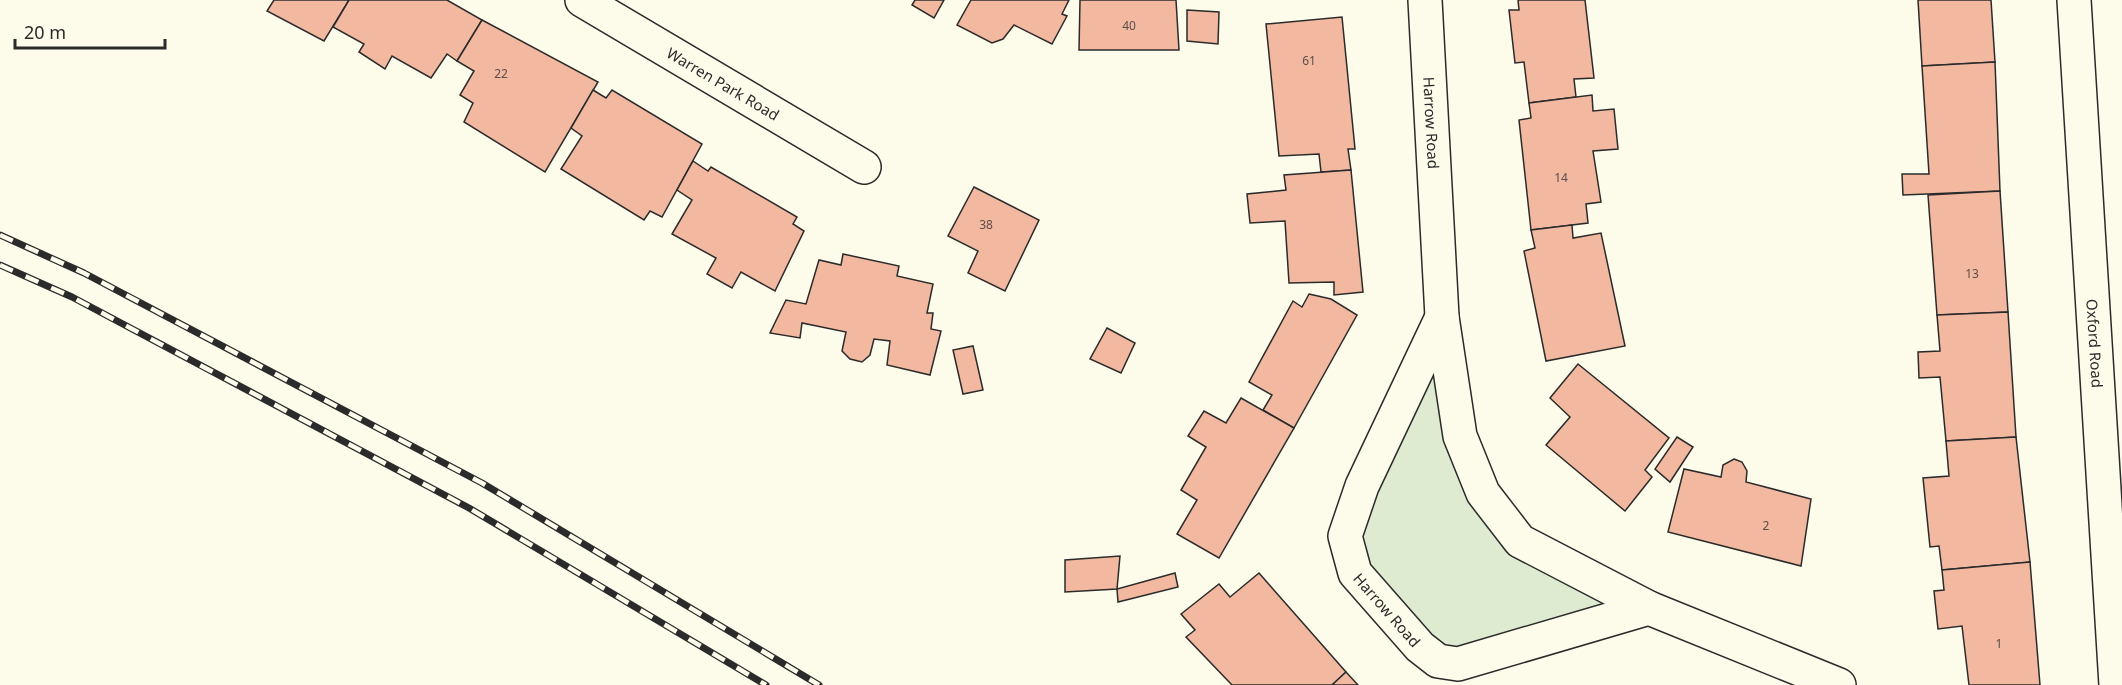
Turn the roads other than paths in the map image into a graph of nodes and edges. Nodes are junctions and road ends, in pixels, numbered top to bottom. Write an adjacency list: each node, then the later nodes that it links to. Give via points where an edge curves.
1 (582, 0): 4 (street, Warren Park Road)
2 (1425, 0): 5 (street, Harrow Road)
3 (2074, 0): 8 (street, Oxford Road)
4 (864, 167)
5 (1442, 317): 6 (street, Harrow Road, via 1460,436 1483,493 1520,541); 6 (street, Harrow Road, via 1362,486 1346,536 1355,573 1420,647 1438,661 1458,664)
6 (1648, 608): 7 (street, Harrow Road)
7 (1839, 685)
8 (2116, 685)

